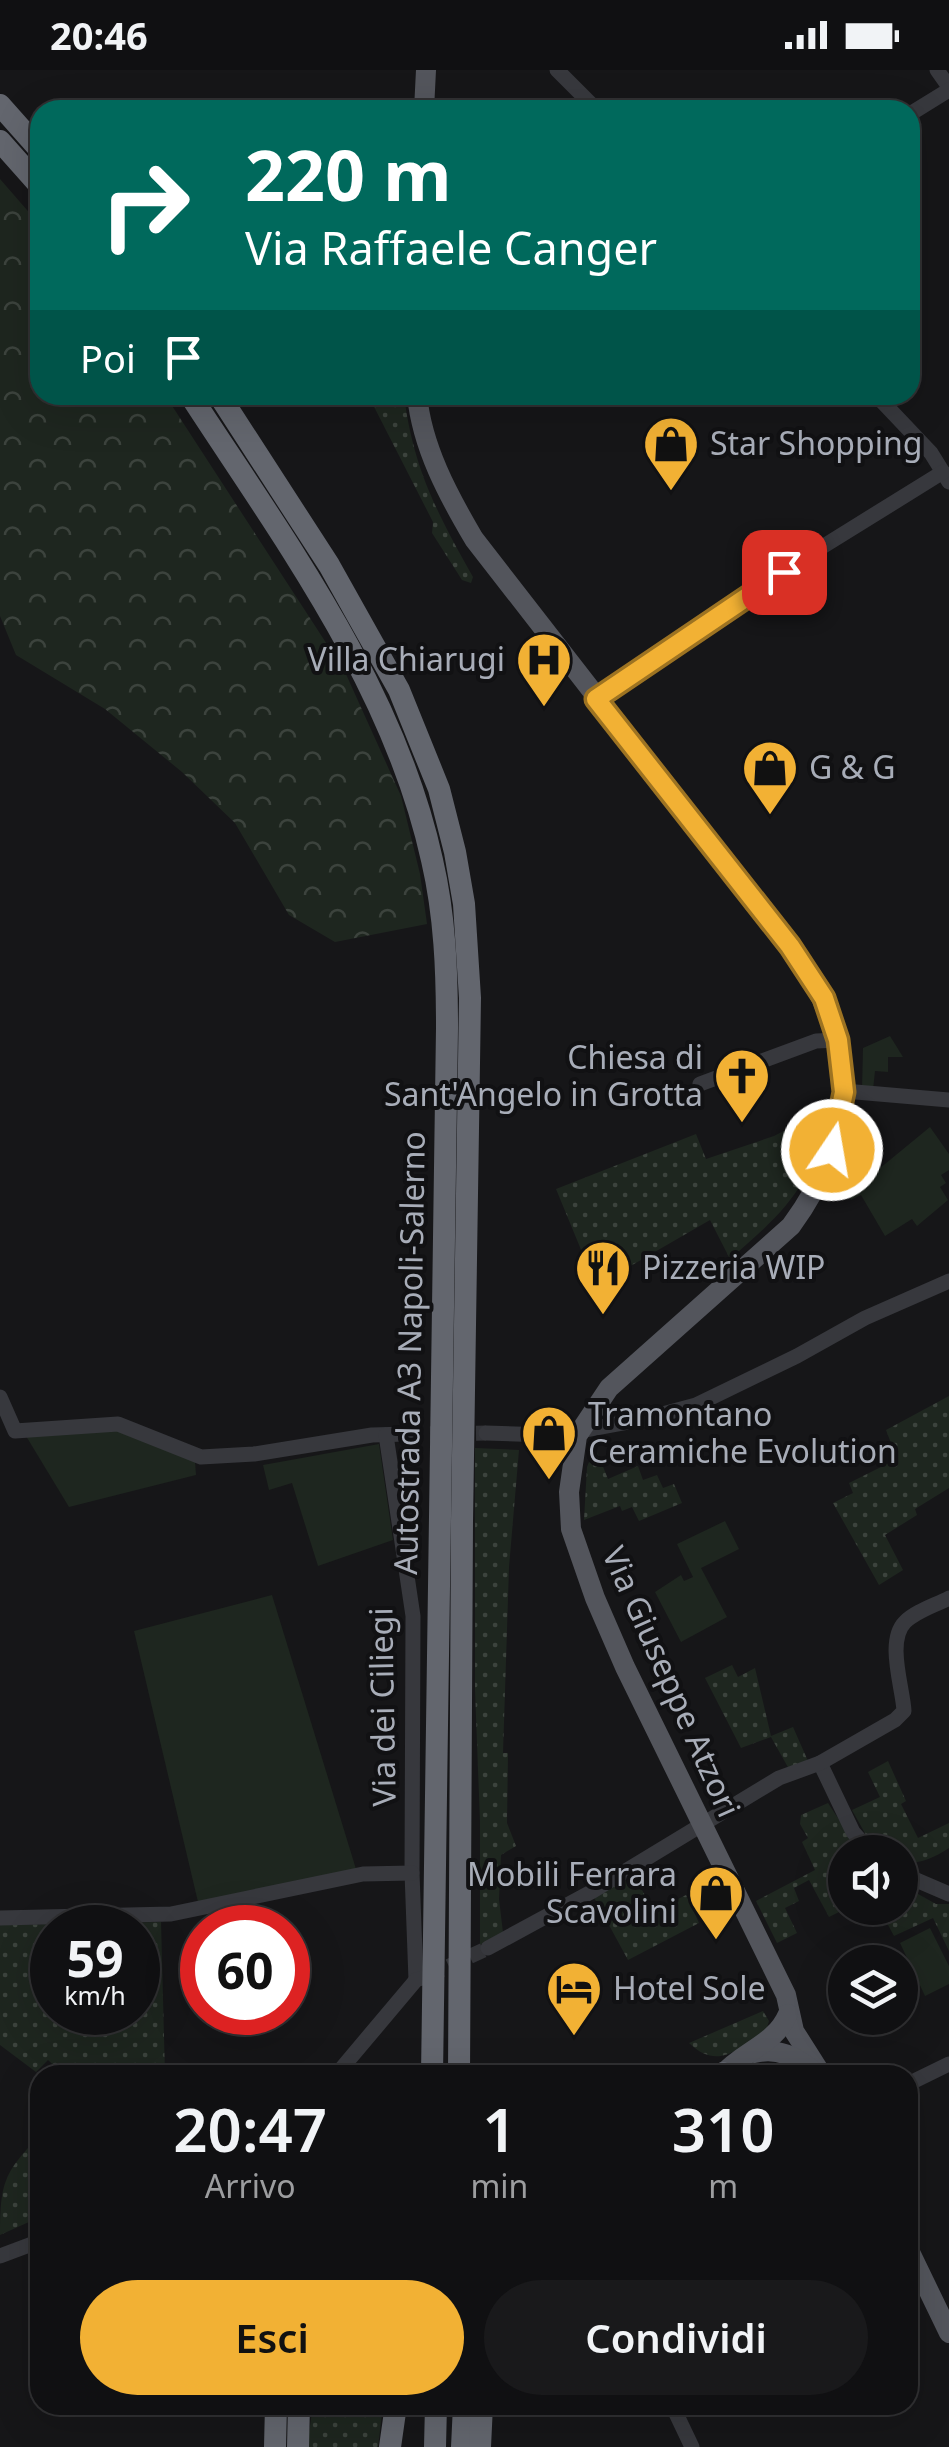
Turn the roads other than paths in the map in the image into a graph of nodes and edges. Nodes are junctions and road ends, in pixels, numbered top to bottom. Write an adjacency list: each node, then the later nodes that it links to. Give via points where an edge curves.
1 (426, 70): 5 (main road)
2 (557, 70): 6 (street)
3 (936, 70): 4 (street)
4 (949, 89): 8 (street)
5 (424, 100)
6 (587, 100)
7 (0, 105): 9 (highway)
8 (920, 108)
9 (30, 139)
10 (0, 141): 11 (highway)
11 (30, 175)
12 (196, 405): 38 (highway, Autostrada A3 Napoli-Salerno, via 364,676 410,781 439,896 448,1028)
13 (226, 405): 29 (highway, Autostrada A3 Napoli-Salerno, via 387,666 421,741 455,852 470,975)
14 (419, 405): 17 (main road, via 451,501 474,540)
15 (885, 405): 16 (street)
16 (946, 477): 17 (street, via 806,556)
17 (596, 699): 18 (main road, via 803,964)
18 (838, 1040): 19 (street, via 816,1041); 20 (main road)
19 (700, 1084)
20 (844, 1092): 21 (street); 25 (main road, via 827,1169 791,1226 620,1375)
21 (949, 1100)
22 (949, 1281): 25 (street, via 696,1405)
23 (0, 1397): 27 (street, via 16,1430 118,1424 201,1456)
24 (486, 1433): 25 (street)
25 (578, 1433): 31 (main road, Via Giuseppe Atzori, via 570,1492 580,1557)
26 (407, 1434): 27 (street)
27 (386, 1435): 33 (street, Via dei Ciliegi, via 412,1616)
28 (949, 1598): 30 (street, via 906,1621 899,1632 904,1711)
29 (460, 1760): 45 (highway, Autostrada A3 Napoli-Salerno); 46 (highway, via 473,1927)
30 (820, 1762): 31 (street, via 780,1778); 32 (street)
31 (702, 1826): 37 (street); 39 (main road, Via Giuseppe Atzori, via 786,1995)
32 (856, 1835)
33 (412, 1873): 36 (street, via 362,1874 171,1914); 38 (street, Via dei Ciliegi)
34 (918, 1881): 35 (street)
35 (949, 1894)
36 (0, 1918)
37 (488, 1948)
38 (425, 1984): 42 (street); 43 (highway); 44 (highway, Autostrada A3 Napoli-Salerno)
39 (788, 2014): 40 (main road); 49 (main road, Via Giuseppe Atzori)
40 (748, 2054): 47 (main road); 48 (main road, Via Giuseppe Atzori, via 779,2051)
41 (949, 2064): 50 (street)
42 (346, 2065)
43 (421, 2065)
44 (431, 2065)
45 (458, 2065)
46 (473, 2065)
47 (733, 2065)
48 (807, 2065)
49 (815, 2065)
50 (918, 2079)
51 (30, 2244): 52 (street)
52 (0, 2256)
53 (918, 2269): 54 (main road)
54 (949, 2333)
55 (276, 2415): 62 (highway)
56 (299, 2415): 63 (highway)
57 (395, 2415): 64 (highway)
58 (436, 2415): 65 (highway)
59 (464, 2415): 66 (highway)
60 (482, 2415): 67 (highway)
61 (677, 2415): 68 (street)
62 (275, 2447)
63 (298, 2447)
64 (390, 2447)
65 (435, 2447)
66 (462, 2447)
67 (480, 2447)
68 (692, 2447)

